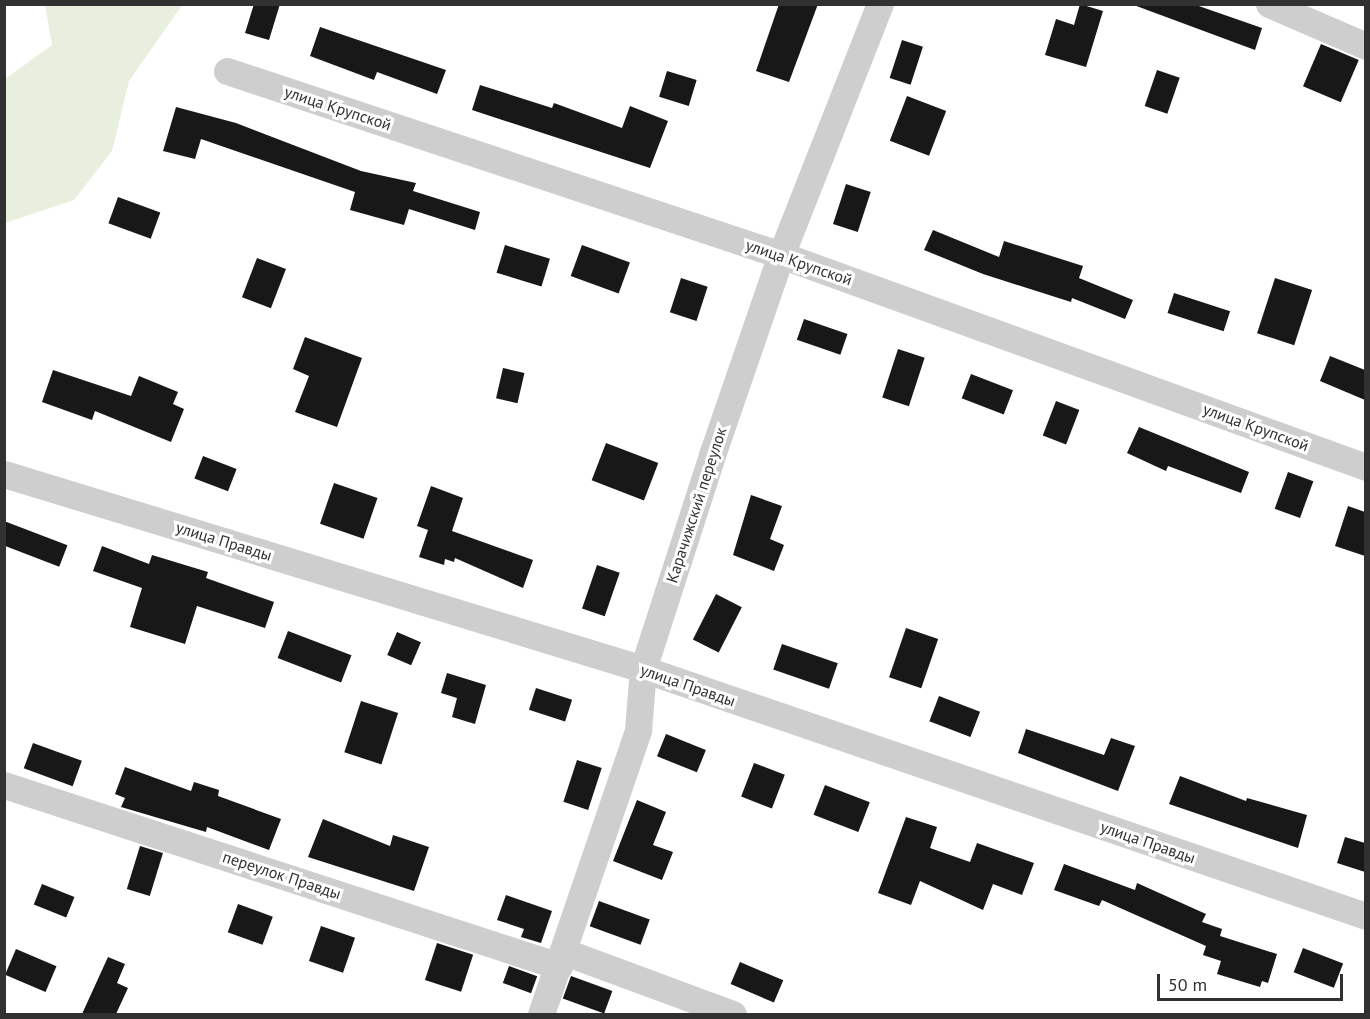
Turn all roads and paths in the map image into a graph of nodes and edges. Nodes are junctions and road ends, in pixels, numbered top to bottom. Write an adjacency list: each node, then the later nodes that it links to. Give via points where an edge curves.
1 (880, 4): 5 (street, Карачижский переулок)
2 (1269, 4): 3 (street)
3 (1365, 46)
4 (227, 71): 5 (street, улица Крупской)
5 (781, 255): 6 (street, улица Крупской); 8 (street, Карачижский переулок)
6 (1365, 467)
7 (4, 474): 8 (street, улица Правды)
8 (643, 669): 10 (street, улица Правды); 11 (street, Карачижский переулок, via 638,730)
9 (4, 785): 11 (street, переулок Правды)
10 (1365, 916)
11 (562, 959): 12 (street, Карачижский переулок); 13 (street, переулок Правды)
12 (541, 1014)
13 (733, 1014)

